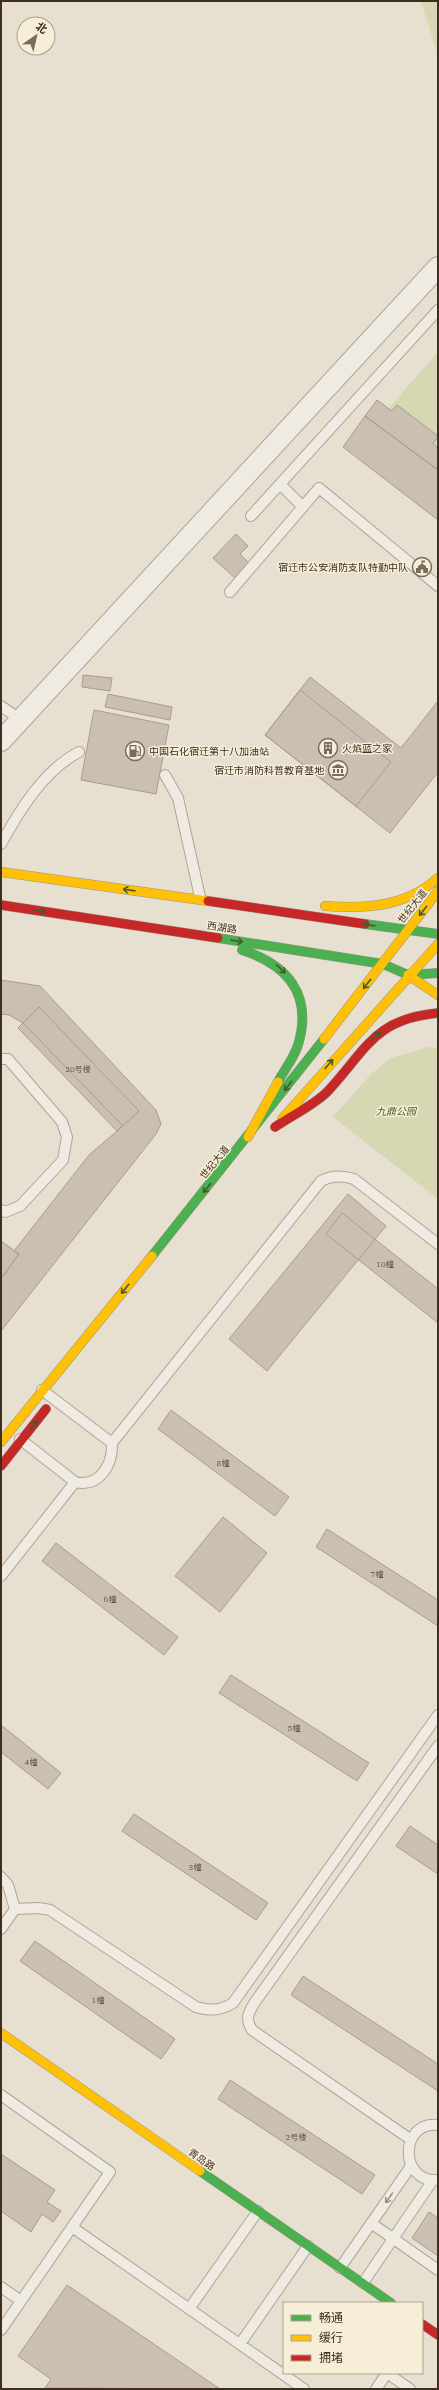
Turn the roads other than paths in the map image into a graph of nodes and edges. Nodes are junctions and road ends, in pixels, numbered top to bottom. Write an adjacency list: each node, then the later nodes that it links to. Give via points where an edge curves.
1 (438, 267): 9 (street)
2 (438, 310): 3 (lane)
3 (280, 484): 4 (lane); 5 (lane)
4 (303, 507): 6 (lane, via 319,488); 7 (lane)
5 (251, 516)
6 (438, 586)
7 (230, 592)
8 (1, 706): 9 (lane)
9 (21, 720): 10 (street)
10 (1, 741)
11 (79, 752): 13 (lane, via 65,760 37,789)
12 (165, 775): 18 (lane, via 178,798)
13 (1, 844)
14 (1, 872): 17 (main road, one-way to 14)
15 (438, 878): 18 (main road, via 414,897 394,904 368,907)
16 (438, 891): 21 (main road, 世纪大道, one-way to 21)
17 (156, 894): 18 (main road); 21 (main road, one-way to 17)
18 (200, 897)
19 (1, 905): 20 (main road, 西湖路, one-way to 20)
20 (137, 926): 24 (main road, 西湖路, one-way to 24); 30 (main road, one-way to 30, via 250,952 276,964 291,979 299,994 302,1021 298,1046)
21 (407, 930): 22 (main road); 23 (main road); 24 (main road, 世纪大道)
22 (438, 934)
23 (436, 948): 26 (main road)
24 (383, 964): 26 (main road, 西湖路); 30 (main road, 世纪大道, one-way to 30)
25 (438, 973): 26 (main road, 西湖路)
26 (408, 975): 27 (main road); 28 (main road, via 273,1130 327,1092 366,1046 389,1025 414,1015)
27 (438, 995)
28 (438, 1014)
29 (1, 1059): 31 (lane, via 8,1059 62,1122 67,1137 63,1160 20,1206 5,1212)
30 (248, 1137): 33 (main road, 世纪大道, one-way to 33)
31 (1, 1210)
32 (438, 1244): 38 (lane, via 354,1179 345,1176 330,1177 321,1181)
33 (42, 1390): 34 (lane); 35 (main road, 世纪大道)
34 (56, 1396): 37 (main road, one-way to 34); 38 (lane)
35 (9, 1430): 36 (main road, 世纪大道); 37 (lane)
36 (2, 1440)
37 (21, 1441): 39 (main road); 40 (lane)
38 (112, 1443): 40 (lane, via 113,1454 109,1466 101,1475 93,1482)
39 (1, 1466)
40 (75, 1482): 41 (lane)
41 (1, 1576)
42 (438, 1715): 45 (lane, via 233,2003 223,2009 207,2010 196,2007 50,1910)
43 (438, 1746): 50 (lane, via 248,2012 247,2022 252,2030)
44 (1, 1877): 45 (lane, via 8,1885)
45 (15, 1909): 46 (lane)
46 (1, 1930)
47 (1, 2033): 53 (main road, 青岛路)
48 (1, 2095): 55 (lane, via 110,2172)
49 (438, 2125): 50 (lane, via 424,2127)
50 (410, 2139): 51 (lane, via 408,2148)
51 (411, 2166): 52 (lane, via 424,2178); 54 (lane, one-way to 54)
52 (435, 2180): 56 (lane)
53 (258, 2211): 57 (main road, 青岛路); 64 (lane)
54 (371, 2223): 56 (lane); 58 (lane)
55 (72, 2227): 62 (lane); 64 (lane)
56 (393, 2239): 59 (lane); 60 (lane)
57 (308, 2246): 58 (main road, 青岛路); 68 (lane)
58 (340, 2268): 60 (main road, 青岛路)
59 (438, 2270)
60 (363, 2283): 63 (main road, 青岛路)
61 (1, 2287): 62 (lane)
62 (21, 2301): 66 (lane)
63 (390, 2302)
64 (189, 2309): 68 (lane)
65 (423, 2325): 67 (main road)
66 (1, 2330)
67 (438, 2335)
68 (240, 2344): 71 (lane)
69 (386, 2374): 72 (lane)
70 (388, 2374): 73 (lane)
71 (304, 2389)
72 (376, 2389)
73 (410, 2389)

